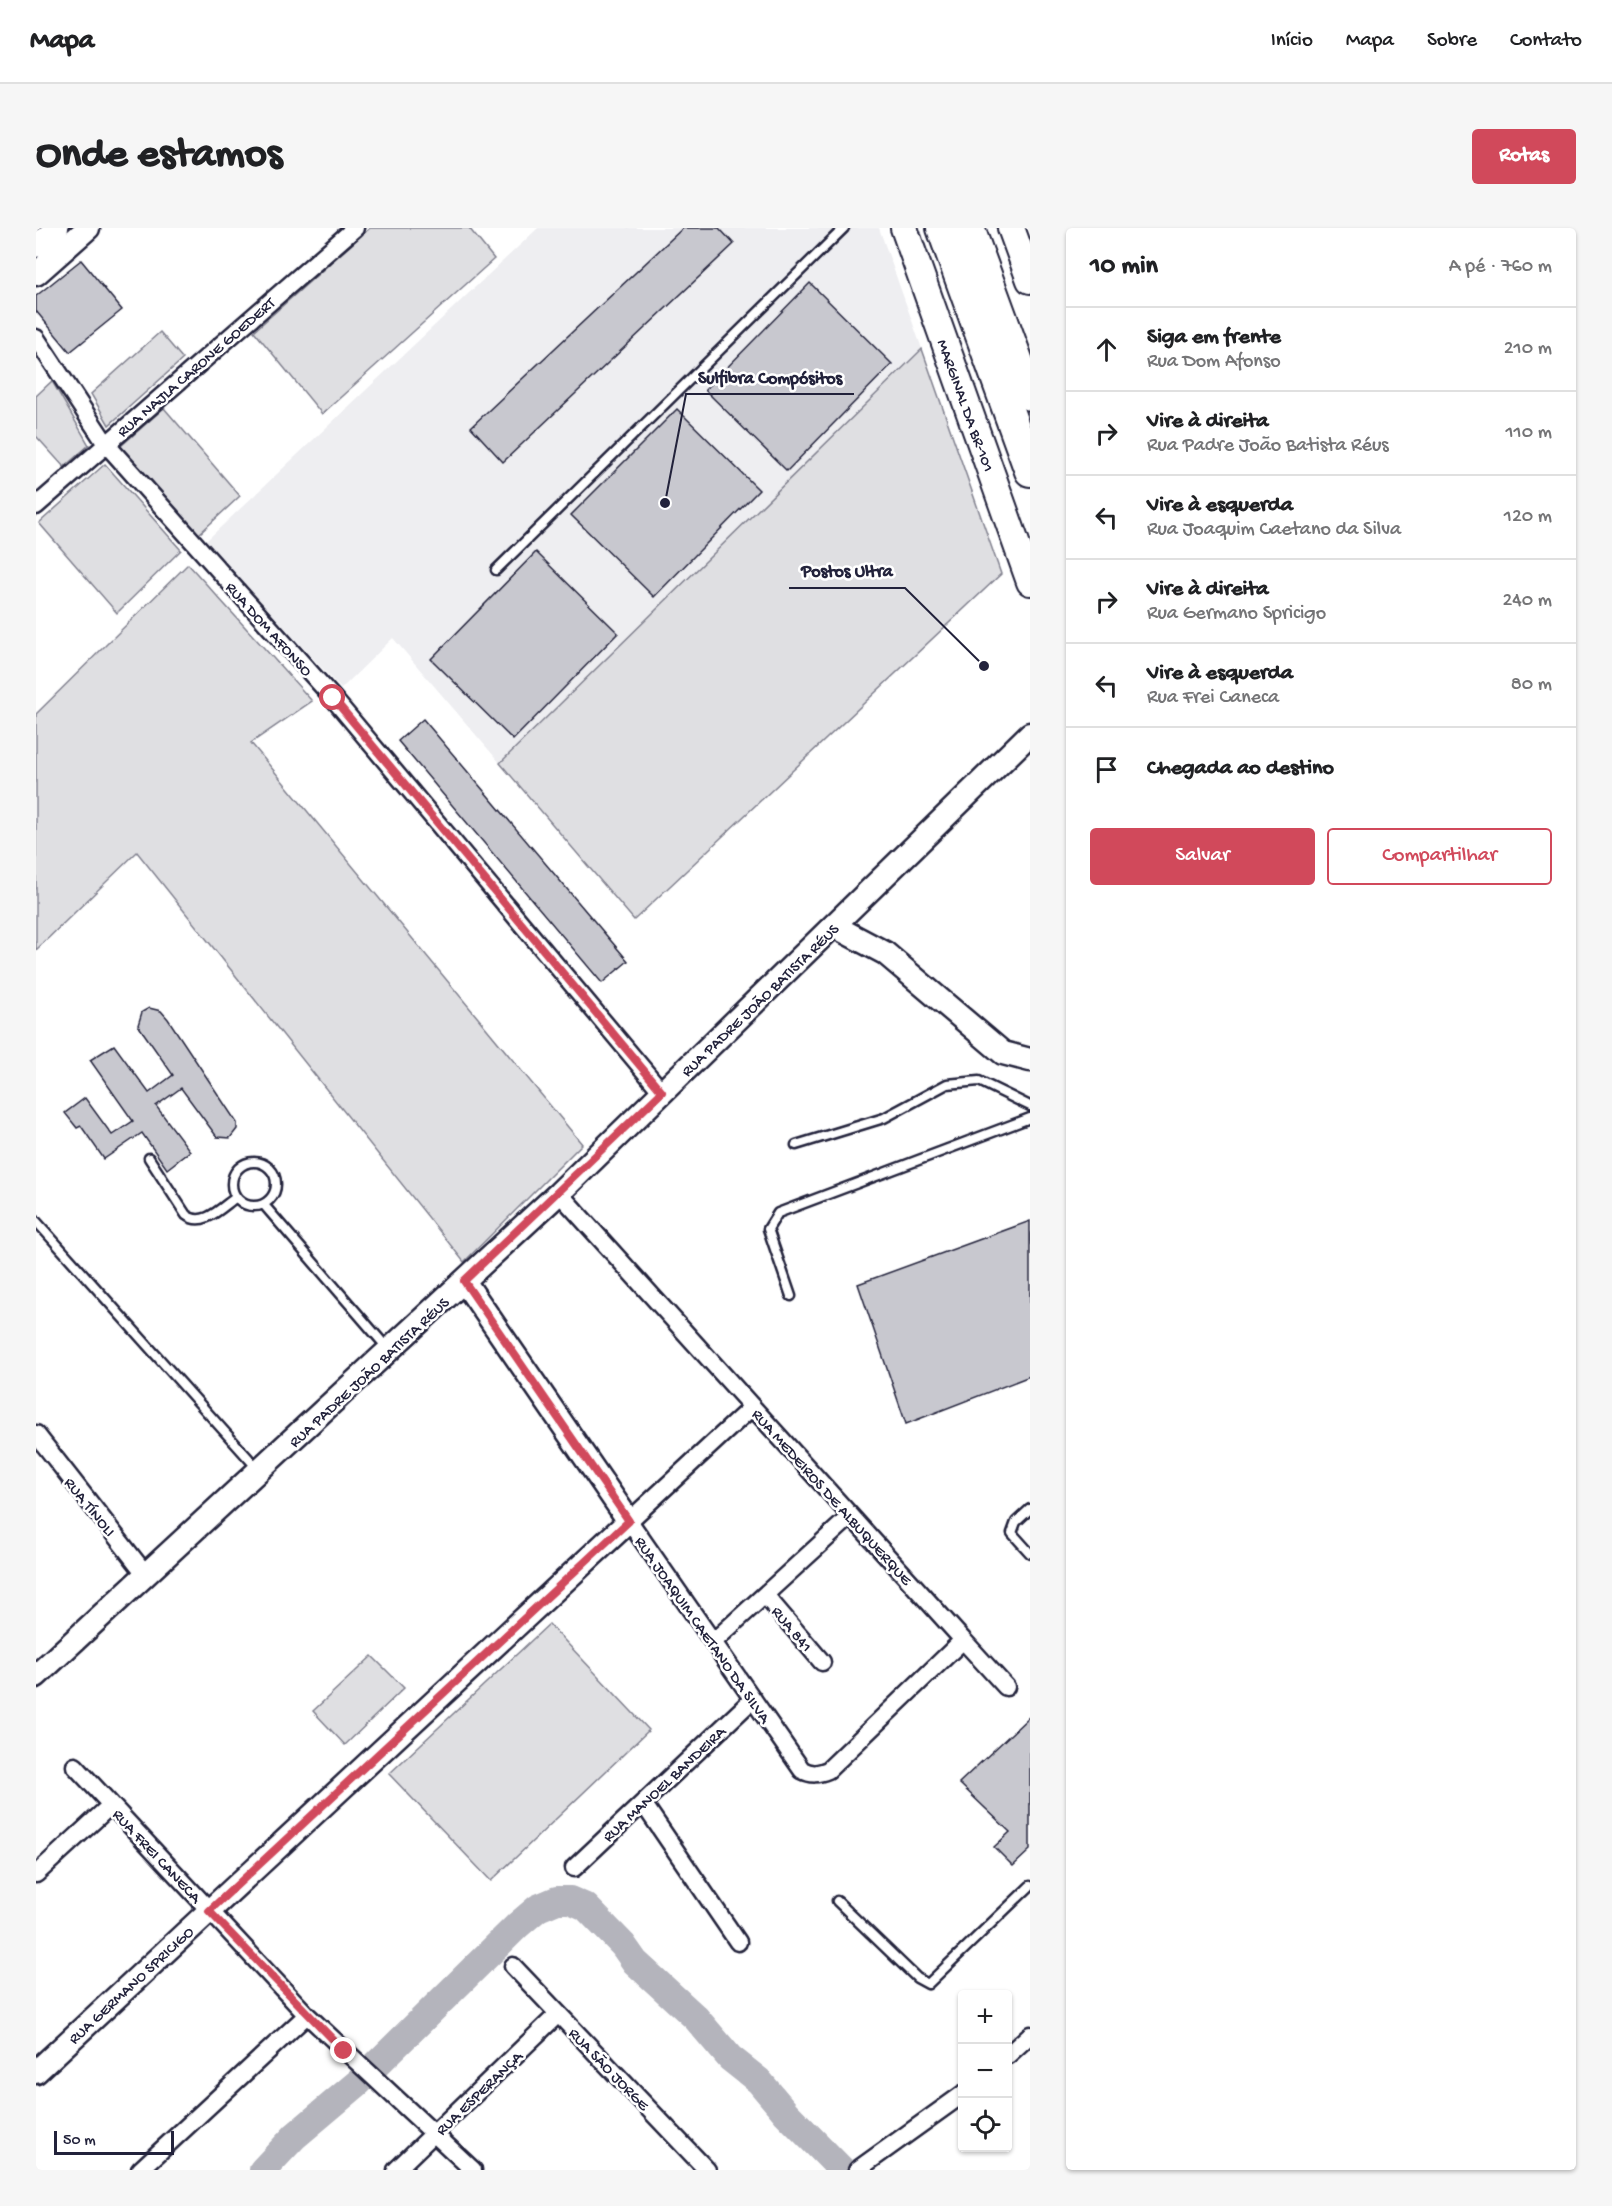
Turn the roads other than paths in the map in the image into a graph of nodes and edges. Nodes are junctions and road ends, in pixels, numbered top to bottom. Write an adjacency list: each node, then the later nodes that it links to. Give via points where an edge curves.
1 (57, 228): 9 (main road)
2 (88, 228): 10 (main road)
3 (355, 228): 14 (street, RUA NAJLA CARONE GOEDERT)
4 (844, 228): 17 (lane)
5 (904, 228): 18 (main road, MARGINAL DA BR-101)
6 (942, 228): 15 (highway)
7 (969, 228): 13 (highway)
8 (1011, 228): 11 (main road)
9 (36, 246)
10 (36, 274)
11 (1030, 280)
12 (36, 338): 14 (street, RUA DOM AFONSO)
13 (1030, 395)
14 (106, 444): 16 (street, RUA NAJLA CARONE GOEDERT); 22 (street, RUA DOM AFONSO, via 333,698)
15 (1030, 471)
16 (36, 506)
17 (496, 570)
18 (1030, 582)
19 (1030, 734): 20 (main road, RUA PADRE JOÃO BATISTA RÉUS)
20 (834, 926): 21 (main road, via 885,953 1003,1053); 22 (main road, RUA PADRE JOÃO BATISTA RÉUS)
21 (1030, 1060)
22 (662, 1092): 27 (main road, RUA PADRE JOÃO BATISTA RÉUS)
23 (1030, 1106): 25 (lane, via 979,1082 947,1084 884,1118)
24 (1030, 1118): 32 (lane, via 778,1213 768,1229)
25 (796, 1145)
26 (149, 1158): 28 (lane, via 193,1220 201,1221)
27 (559, 1193): 31 (main road, RUA PADRE JOÃO BATISTA RÉUS); 34 (street, RUA MEDEIROS DE ALBUQUERQUE)
28 (236, 1198): 29 (lane, via 249,1206); 29 (lane, via 231,1185 235,1171 246,1162 260,1161 272,1168 277,1181 274,1195)
29 (264, 1205): 33 (lane)
30 (36, 1221): 36 (lane)
31 (464, 1281): 33 (main road, RUA PADRE JOÃO BATISTA RÉUS); 39 (main road, RUA JOAQUIM CAETANO DA SILVA)
32 (792, 1296)
33 (390, 1351): 36 (main road, RUA PADRE JOÃO BATISTA RÉUS)
34 (752, 1407): 38 (street, RUA MEDEIROS DE ALBUQUERQUE); 39 (street, RUA GERMANO SPRICIGO)
35 (36, 1434): 41 (street, RUA TÍNOLI)
36 (260, 1472): 41 (main road, RUA PADRE JOÃO BATISTA RÉUS)
37 (1030, 1509): 40 (lane, via 1016,1522 1012,1533)
38 (851, 1516): 42 (street); 43 (street, RUA MEDEIROS DE ALBUQUERQUE)
39 (629, 1521): 44 (street, RUA JOAQUIM CAETANO DA SILVA); 56 (main road, RUA GERMANO SPRICIGO)
40 (1030, 1553)
41 (147, 1576): 46 (main road, RUA PADRE JOÃO BATISTA RÉUS)
42 (765, 1595): 44 (street); 45 (street, RUA 841)
43 (963, 1640): 47 (street, RUA MEDEIROS DE ALBUQUERQUE); 48 (street, RUA JOAQUIM CAETANO DA SILVA, via 828,1770 811,1774 802,1770)
44 (713, 1642): 48 (street, RUA JOAQUIM CAETANO DA SILVA)
45 (822, 1662)
46 (36, 1676)
47 (1006, 1687)
48 (753, 1699): 50 (street, RUA MANOEL BANDEIRA)
49 (75, 1766): 51 (street, RUA FREI CANECA)
50 (643, 1803): 52 (street, RUA MANOEL BANDEIRA); 57 (street)
51 (111, 1805): 53 (street); 56 (street, RUA FREI CANECA)
52 (574, 1868)
53 (36, 1874)
54 (1030, 1886): 55 (lane, via 928,1984)
55 (837, 1901)
56 (209, 1911): 60 (street, RUA FREI CANECA); 63 (main road, RUA GERMANO SPRICIGO)
57 (738, 1942)
58 (513, 1966): 59 (street, RUA SÃO JORGE)
59 (558, 2014): 65 (street, RUA ESPERANÇA); 70 (street, RUA SÃO JORGE)
60 (307, 2015): 65 (street, RUA FREI CANECA); 67 (street)
61 (1030, 2035): 62 (street)
62 (1012, 2051)
63 (36, 2072)
64 (958, 2098): 66 (street)
65 (436, 2133): 68 (street, RUA ESPERANÇA); 69 (street, RUA FREI CANECA)
66 (859, 2168)
67 (140, 2170)
68 (396, 2170)
69 (473, 2170)
70 (707, 2170)

